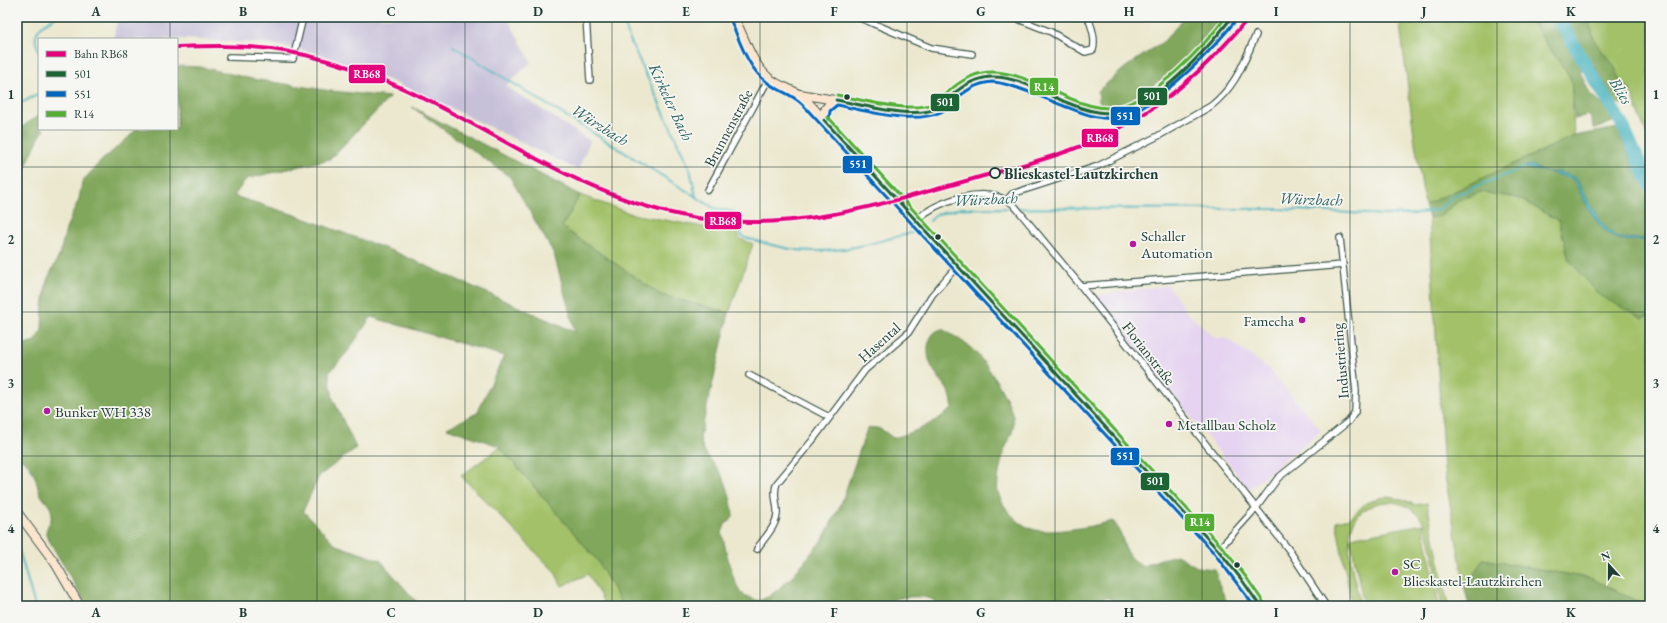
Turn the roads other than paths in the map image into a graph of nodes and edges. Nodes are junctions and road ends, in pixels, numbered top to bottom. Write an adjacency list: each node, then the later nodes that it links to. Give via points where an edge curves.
1 (303, 17): 10 (street, via 293,59)
2 (586, 17): 12 (street)
3 (734, 17): 11 (main road, via 753,58)
4 (858, 17): 9 (street, via 931,48)
5 (1013, 17): 6 (street, via 1051,32 1085,52 1093,50 1094,45)
6 (1088, 17)
7 (1232, 17): 14 (main road, via 1209,45 1178,75 1155,93 1121,112 1105,113 1076,106 1019,83 994,77 965,85 939,108 920,113)
8 (1256, 35): 17 (street, via 1234,82 1224,96 1211,106 1098,166 1012,194)
9 (972, 54)
10 (229, 57)
11 (769, 78): 13 (main road); 16 (street, Brunnenstraße)
12 (590, 80)
13 (800, 94): 14 (main road); 15 (main road)
14 (836, 100): 15 (main road, via 826,107)
15 (824, 120): 18 (main road)
16 (708, 190)
17 (1007, 200): 18 (street, Florianstraße, via 985,195 964,197 929,210); 22 (street, Florianstraße, via 1019,210)
18 (915, 221): 20 (main road)
19 (1340, 238): 21 (street, Industriering)
20 (958, 265): 24 (street, Hasental, via 932,295 908,333 865,370); 28 (main road)
21 (1342, 265): 22 (street); 25 (street, Industriering, via 1356,391 1355,412 1349,420 1278,478)
22 (1081, 286): 25 (street, Florianstraße)
23 (749, 375): 24 (street)
24 (829, 417): 27 (street, Hasental, via 777,483 776,519)
25 (1256, 508): 28 (street); 31 (street, Florianstraße, via 1289,550)
26 (17, 512): 29 (main road, via 55,563)
27 (757, 549)
28 (1218, 550): 30 (main road)
29 (80, 606)
30 (1260, 606)
31 (1326, 606)

